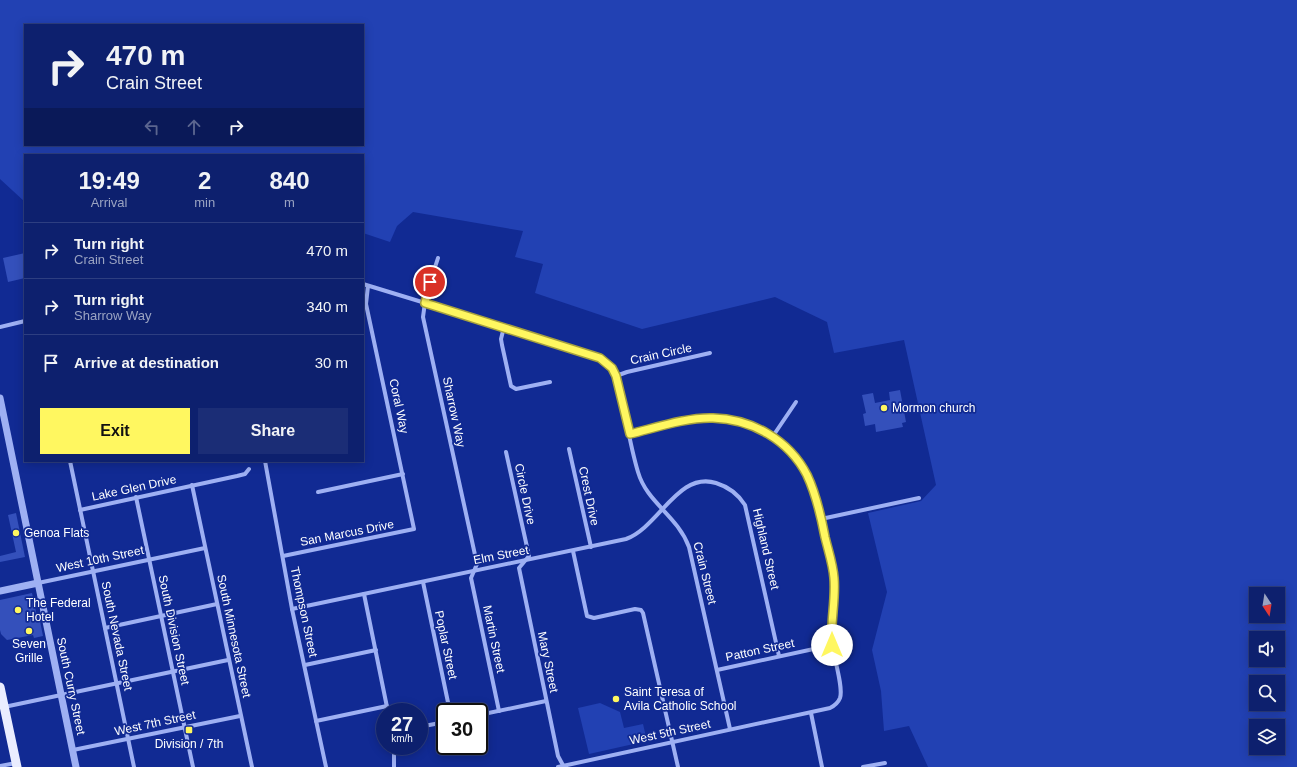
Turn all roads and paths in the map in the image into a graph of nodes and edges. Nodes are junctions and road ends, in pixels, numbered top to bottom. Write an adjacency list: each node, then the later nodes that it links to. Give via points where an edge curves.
1 (438, 258): 4 (street, Sharrow Way)
2 (364, 284): 3 (street, Crain Street)
3 (368, 286): 4 (street, Crain Street); 20 (street, Coral Way, via 366,304)
4 (425, 303): 7 (street, Crain Street); 36 (street, Sharrow Way, via 422,317 477,564)
5 (24, 321): 6 (street)
6 (0, 327)
7 (504, 327): 9 (street, Crain Street, via 600,358 612,368); 10 (street, via 501,339 511,386 516,390)
8 (710, 353): 9 (street, Crain Circle)
9 (616, 376): 13 (street, Crain Street)
10 (550, 382)
11 (0, 398): 39 (street, South Curry Street)
12 (796, 402): 14 (street)
13 (630, 434): 14 (street, via 697,419 713,418 733,419); 26 (street, Crain Street, via 640,480 653,500)
14 (773, 436): 28 (street, via 799,462 812,486)
15 (569, 449): 30 (street, Crest Drive)
16 (506, 452): 35 (street, Circle Drive, via 529,556)
17 (70, 462): 27 (street, South Nevada Street)
18 (265, 462): 33 (street, Thompson Street)
19 (249, 469): 22 (street, via 245,474)
20 (403, 474): 23 (street); 29 (street, Coral Way)
21 (695, 483): 26 (street, Elm Street, via 682,489); 48 (street, Highland Street, via 712,481 723,485 738,495 745,505)
22 (192, 485): 24 (street, Lake Glen Drive); 31 (street, South Minnesota Street)
23 (318, 492)
24 (136, 497): 27 (street, Lake Glen Drive); 34 (street, South Division Street)
25 (919, 498): 28 (street)
26 (663, 509): 30 (street, Elm Street, via 638,534); 51 (street, Crain Street, via 676,522 689,547)
27 (80, 510): 37 (street, South Nevada Street)
28 (821, 519): 46 (street, via 834,578)
29 (414, 529): 33 (street, San Marcus Drive)
30 (590, 547): 32 (street, Elm Street)
31 (205, 548): 34 (street, West 10th Street); 42 (street, South Minnesota Street)
32 (573, 551): 35 (street, Elm Street); 69 (street, via 587,616 594,618 635,609 643,612)
33 (282, 556): 43 (street, Thompson Street)
34 (149, 560): 37 (street, West 10th Street); 44 (street, South Division Street)
35 (523, 561): 36 (street, Elm Street); 56 (street, Mary Street, via 519,568)
36 (474, 571): 38 (street, Elm Street); 61 (street, Martin Street, via 472,578)
37 (93, 572): 39 (street, West 10th Street); 45 (street, South Nevada Street)
38 (423, 582): 41 (street, Elm Street); 58 (street, Poplar Street)
39 (38, 583): 40 (street, West 10th Street); 55 (street, South Curry Street)
40 (0, 591)
41 (364, 594): 43 (street, Elm Street); 47 (street)
42 (217, 604): 44 (street); 49 (street, South Minnesota Street)
43 (292, 609): 50 (street, Thompson Street)
44 (161, 616): 45 (street); 52 (street, South Division Street)
45 (105, 628): 53 (street, South Nevada Street)
46 (832, 645): 48 (street, Patton Street); 63 (street, West 5th Street, via 840,698 834,706)
47 (376, 650): 50 (street); 57 (street)
48 (779, 656): 51 (street, Patton Street)
49 (228, 660): 52 (street); 64 (street, South Minnesota Street)
50 (305, 665): 65 (street, Thompson Street)
51 (716, 670): 67 (street, Crain Street)
52 (172, 672): 53 (street); 66 (street, South Division Street)
53 (116, 683): 55 (street); 68 (street, South Nevada Street)
54 (0, 687): 59 (main road)
55 (62, 695): 59 (street); 70 (street, South Curry Street)
56 (546, 701): 61 (street); 75 (street, Mary Street, via 558,756)
57 (386, 703)
58 (448, 703)
59 (2, 707): 73 (main road)
60 (376, 708): 65 (street)
61 (499, 711): 62 (street)
62 (488, 713)
63 (811, 713): 67 (street, West 5th Street); 84 (street)
64 (240, 716): 66 (street, West 7th Street); 79 (street, South Minnesota Street)
65 (316, 721): 80 (street, Thompson Street)
66 (184, 727): 68 (street, West 7th Street); 78 (street, South Division Street)
67 (730, 729): 69 (street, West 5th Street)
68 (128, 739): 70 (street, West 7th Street); 77 (street, South Nevada Street)
69 (672, 742): 75 (street, West 5th Street); 83 (street)
70 (73, 750): 76 (street, South Curry Street)
71 (394, 755): 81 (street)
72 (885, 763): 85 (street)
73 (16, 765): 74 (street)
74 (0, 766)
75 (564, 766): 82 (street, West 5th Street)
76 (76, 767)
77 (134, 767)
78 (193, 767)
79 (252, 767)
80 (326, 767)
81 (394, 767)
82 (558, 767)
83 (678, 767)
84 (822, 767)
85 (863, 767)

